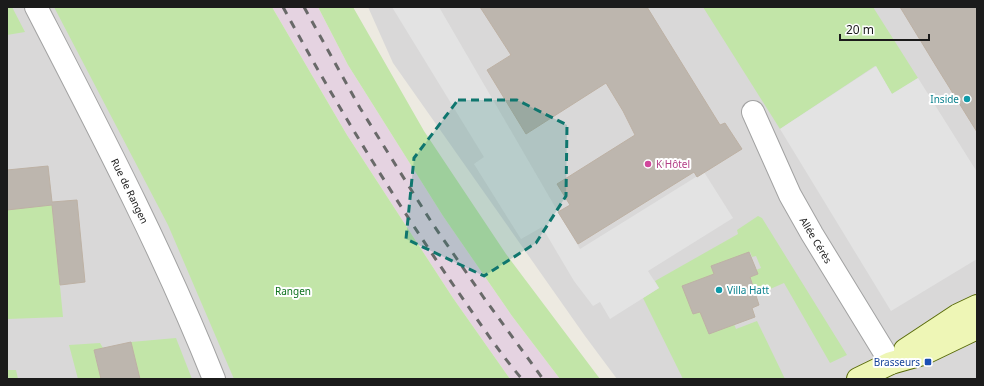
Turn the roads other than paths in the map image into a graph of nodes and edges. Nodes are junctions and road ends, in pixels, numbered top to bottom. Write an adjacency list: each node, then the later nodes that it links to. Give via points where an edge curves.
1 (36, 7): 6 (street, Rue de Rangen, via 162,257)
2 (753, 112): 5 (street, Allée Cérès, via 790,195)
3 (977, 306): 5 (main road, via 922,338)
4 (977, 328): 5 (main road, via 923,354)
5 (891, 363): 7 (main road)
6 (214, 379)
7 (858, 379)

